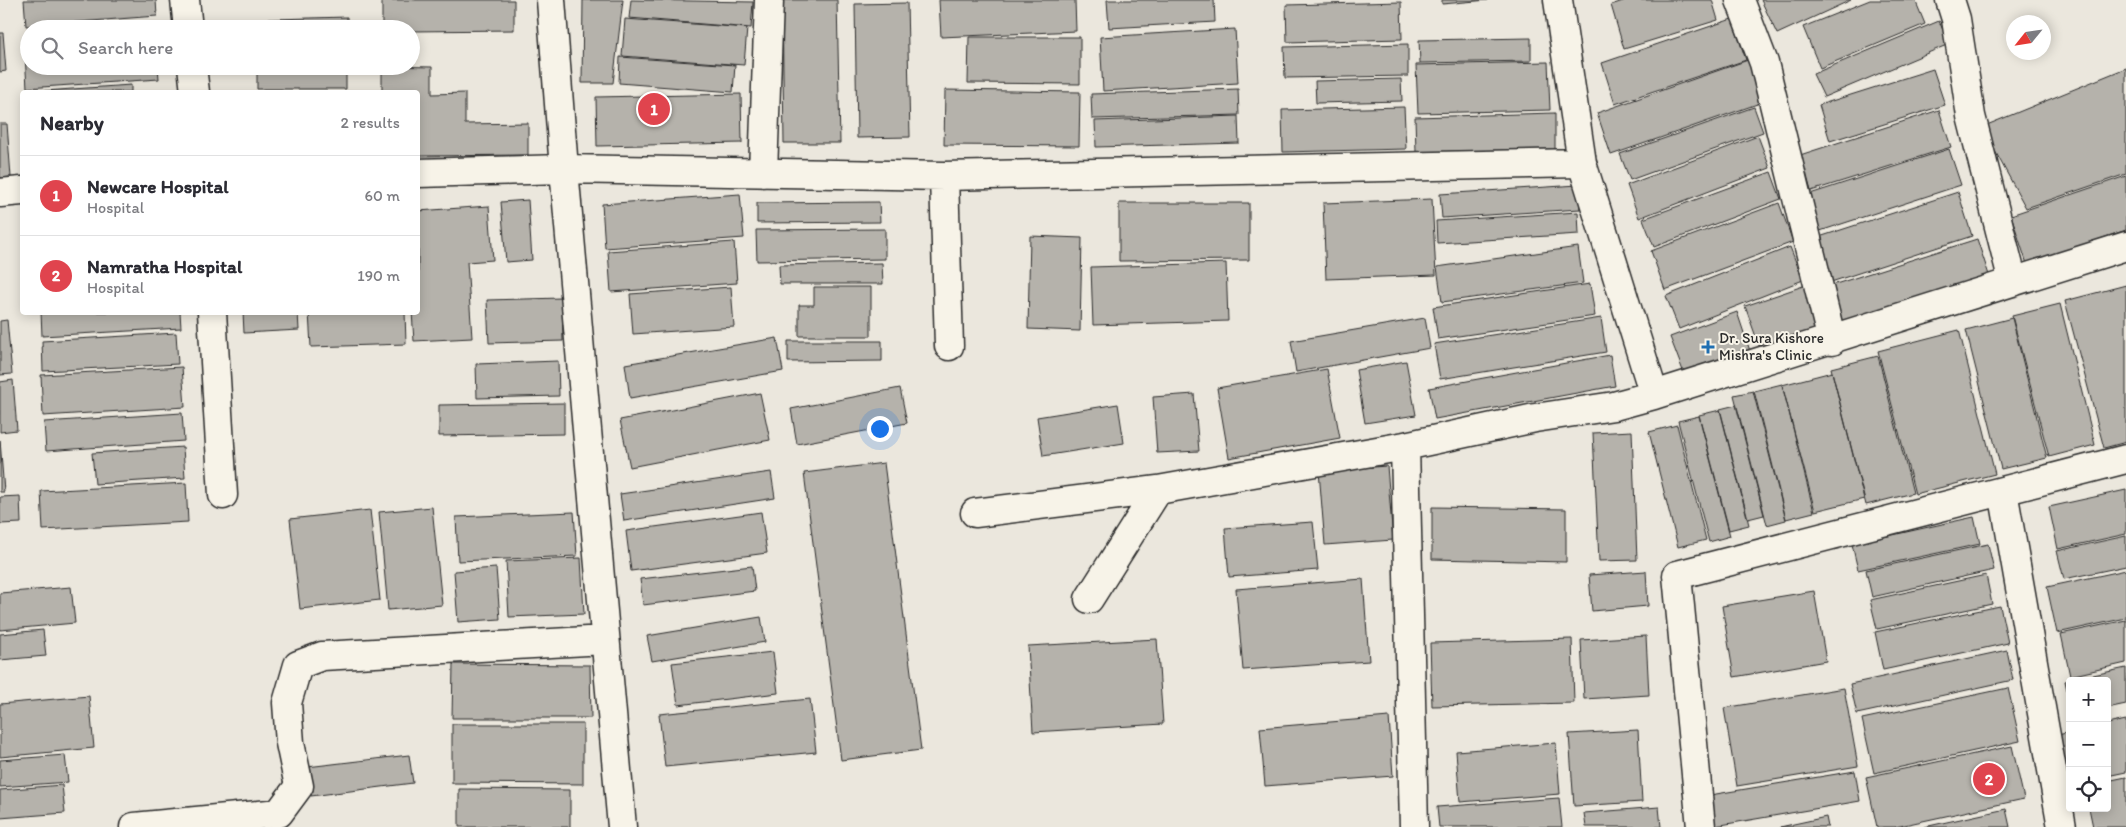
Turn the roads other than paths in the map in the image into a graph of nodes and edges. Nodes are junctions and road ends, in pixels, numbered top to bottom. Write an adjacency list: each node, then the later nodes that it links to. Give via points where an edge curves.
1 (185, 0): 7 (street)
2 (551, 0): 11 (street)
3 (769, 0): 13 (street)
4 (1558, 0): 10 (street)
5 (1740, 0): 20 (street, via 1764,63)
6 (1950, 0): 18 (street, via 1956,19 1971,116)
7 (187, 20)
8 (193, 75): 9 (street)
9 (195, 90)
10 (1582, 163): 14 (street); 22 (street)
11 (564, 169): 12 (street); 13 (street); 30 (street)
12 (420, 173)
13 (763, 173): 14 (street)
14 (944, 176): 21 (street)
15 (20, 191): 16 (street)
16 (0, 193)
17 (2126, 246): 18 (street)
18 (2013, 282): 20 (street)
19 (212, 315): 27 (street)
20 (1832, 341): 22 (street)
21 (948, 346)
22 (1654, 395): 23 (street, via 1614,406 1535,418)
23 (1405, 446): 25 (street); 33 (street)
24 (2126, 459): 26 (street)
25 (1158, 490): 28 (street); 29 (street)
26 (2003, 491): 34 (street, via 1677,575); 35 (street)
27 (223, 494)
28 (975, 513)
29 (1089, 599)
30 (605, 640): 31 (street, via 322,656 298,665 287,703 298,786 279,813); 32 (street)
31 (134, 827)
32 (622, 827)
33 (1414, 827)
34 (1701, 827)
35 (2062, 827)

